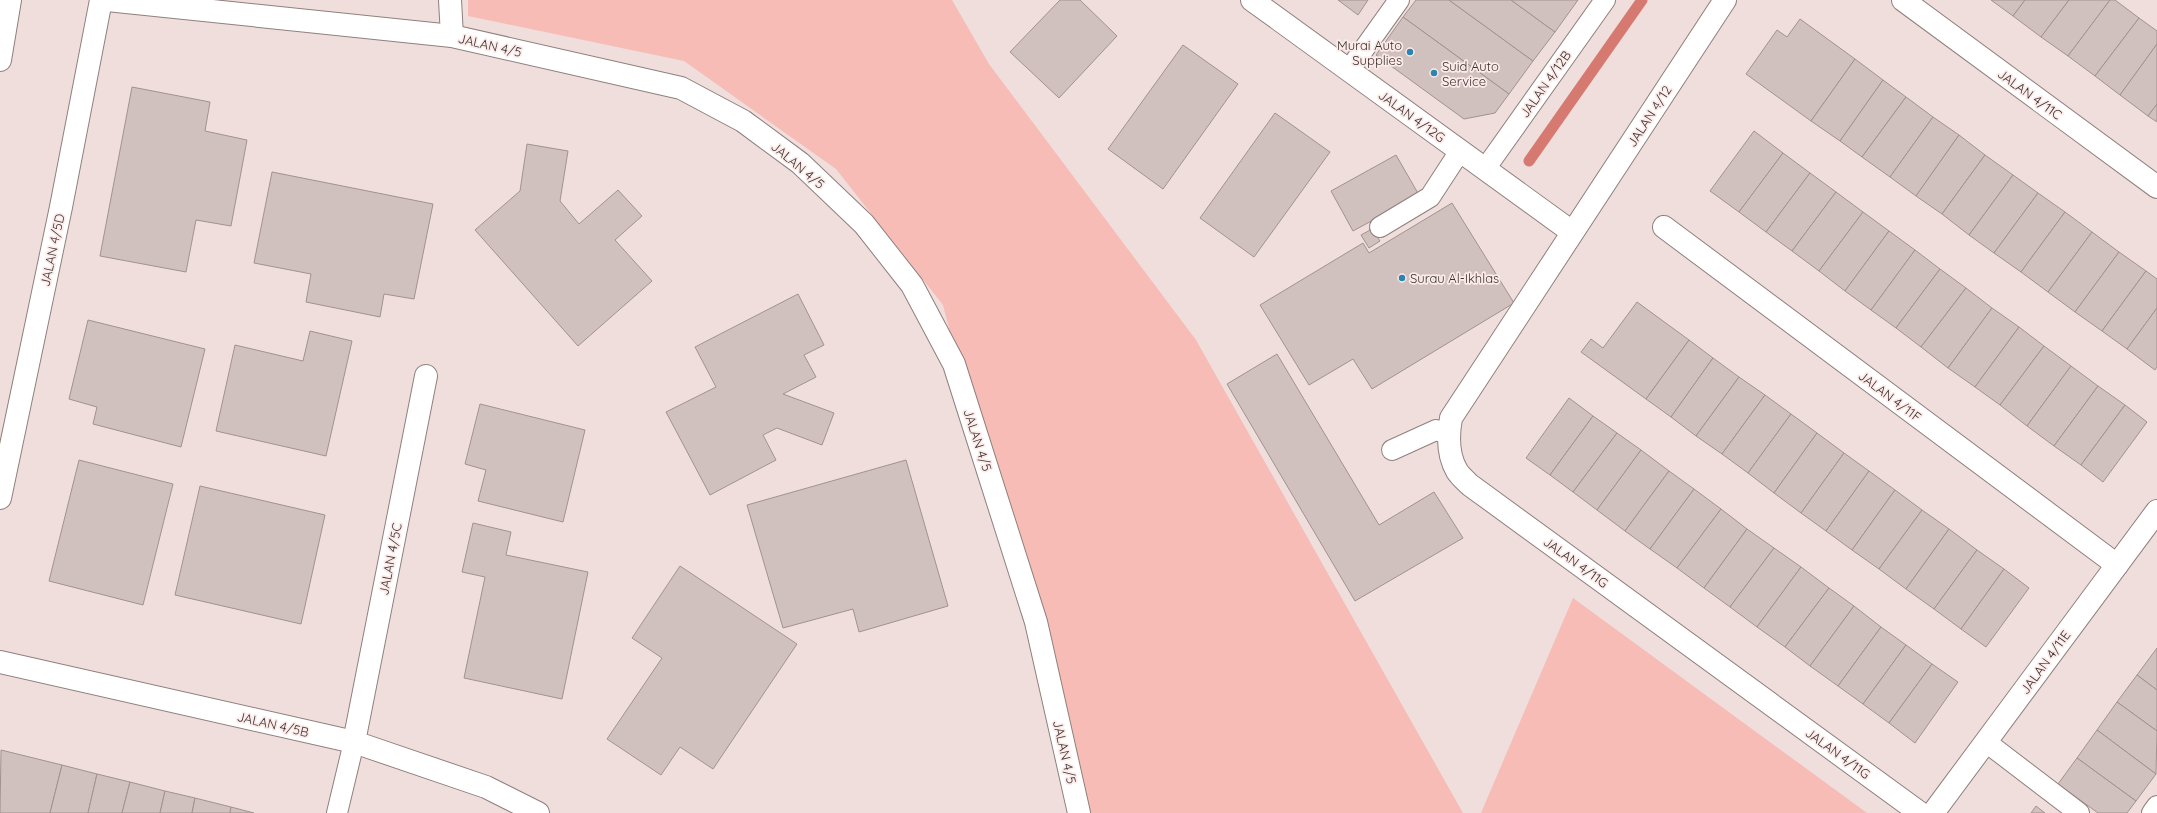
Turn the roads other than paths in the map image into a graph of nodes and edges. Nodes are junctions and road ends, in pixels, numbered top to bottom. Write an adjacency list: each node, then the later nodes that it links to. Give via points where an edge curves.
1 (10, 0): 11 (street)
2 (100, 0): 22 (street, JALAN 4/5D, via 61,207)
3 (107, 0): 10 (street, JALAN 4/5)
4 (450, 0): 10 (street)
5 (1252, 0): 12 (street, JALAN 4/12G)
6 (1399, 0): 12 (lane)
7 (1605, 0): 14 (lane, JALAN 4/12B)
8 (1725, 0): 18 (street, JALAN 4/12)
9 (1903, 0): 15 (street, JALAN 4/11C)
10 (452, 36): 31 (street, JALAN 4/5, via 682,88 743,121 800,163 864,224 912,284 954,364 1036,622)
11 (0, 60)
12 (1349, 70): 13 (street, JALAN 4/12G)
13 (1460, 151): 14 (street, JALAN 4/12G); 16 (lane, via 1430,197)
14 (1485, 169): 18 (street, JALAN 4/12G)
15 (2157, 188)
16 (1380, 227)
17 (1664, 227): 24 (street, JALAN 4/11F)
18 (1572, 232): 20 (street, JALAN 4/11G, via 1451,418)
19 (426, 376): 26 (street, JALAN 4/5C)
20 (1448, 434): 21 (lane, via 1436,430); 32 (street, JALAN 4/11G, via 1457,472 1470,485)
21 (1392, 450)
22 (0, 498)
23 (2157, 511): 24 (street, JALAN 4/11E)
24 (2117, 565): 27 (street, JALAN 4/11E)
25 (0, 662): 26 (street, JALAN 4/5B)
26 (354, 742): 29 (lane); 30 (street, JALAN 4/5B, via 486,787)
27 (1986, 742): 33 (street, JALAN 4/11E); 34 (lane)
28 (2157, 806): 35 (lane)
29 (337, 813)
30 (538, 813)
31 (1079, 813)
32 (1920, 813)
33 (1934, 813)
34 (2079, 813)
35 (2152, 813)

